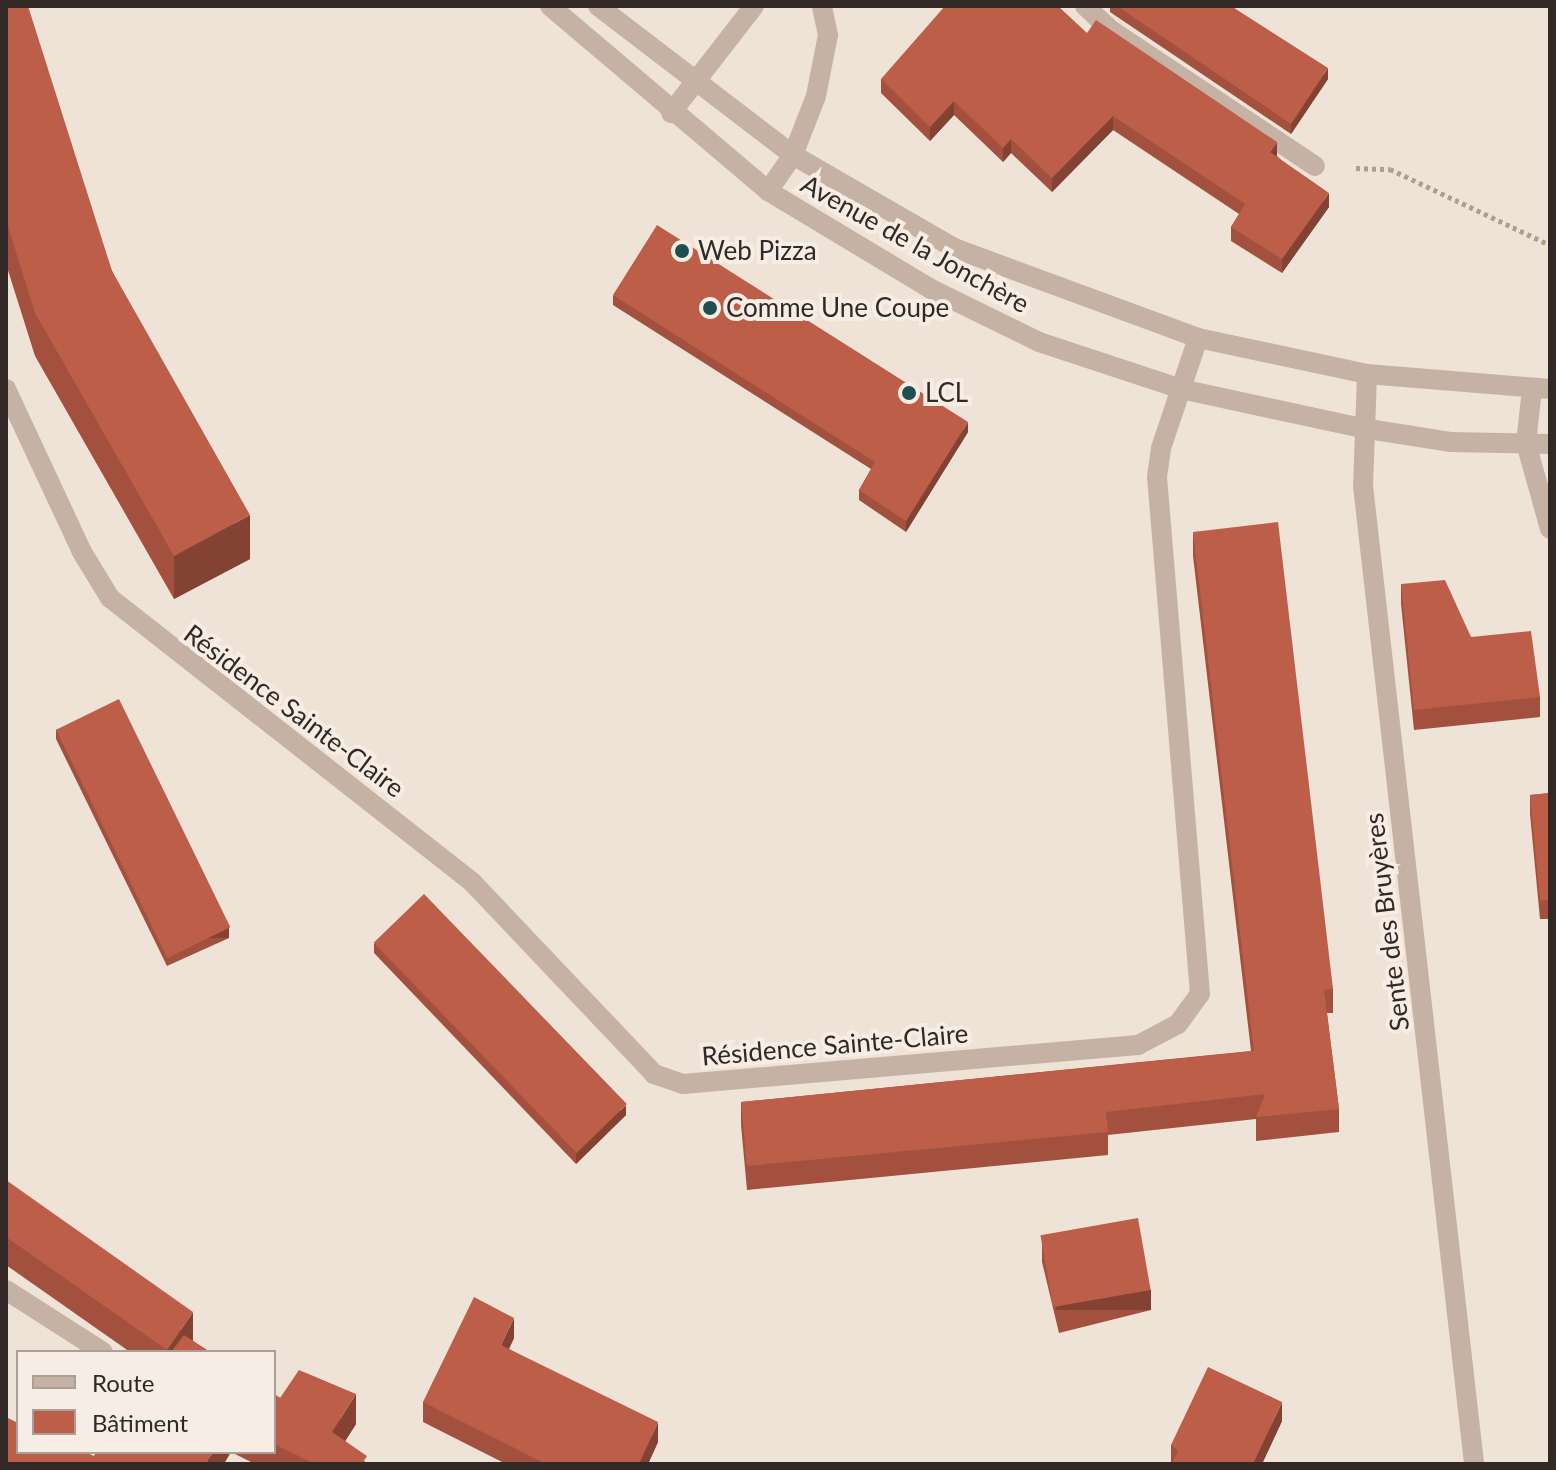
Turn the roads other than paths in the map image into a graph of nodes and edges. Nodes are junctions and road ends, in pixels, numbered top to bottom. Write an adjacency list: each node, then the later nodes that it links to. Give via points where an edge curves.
1 (550, 6): 7 (street, Avenue de la Jonchère)
2 (598, 6): 6 (street, Avenue de la Jonchère)
3 (754, 6): 6 (street)
4 (822, 6): 8 (street, via 828,35 816,96)
5 (1085, 6): 9 (street, via 1111,30)
6 (697, 83): 7 (street); 8 (street, Avenue de la Jonchère)
7 (671, 113): 10 (street, Avenue de la Jonchère)
8 (793, 155): 10 (street); 11 (street, Avenue de la Jonchère, via 954,248)
9 (1315, 166)
10 (768, 191): 14 (street, Avenue de la Jonchère, via 931,289 1039,342)
11 (1198, 338): 12 (street, Avenue de la Jonchère); 14 (street, Résidence Sainte-Claire)
12 (1367, 374): 15 (street, Avenue de la Jonchère); 16 (street, Sente des Bruyères)
13 (6, 389): 14 (street, Résidence Sainte-Claire, via 82,552 110,598 472,882 654,1074 683,1084 1138,1045 1178,1024 1200,994 1157,477)
14 (1181, 389): 16 (street, Avenue de la Jonchère)
15 (1541, 389): 17 (street)
16 (1362, 428): 17 (street, Avenue de la Jonchère, via 1450,442); 22 (street, Sente des Bruyères, via 1363,486)
17 (1526, 443): 18 (street, Avenue de la Jonchère); 19 (street)
18 (1550, 444)
19 (1550, 529)
20 (6, 1290): 21 (street)
21 (100, 1350)
22 (1474, 1464)

